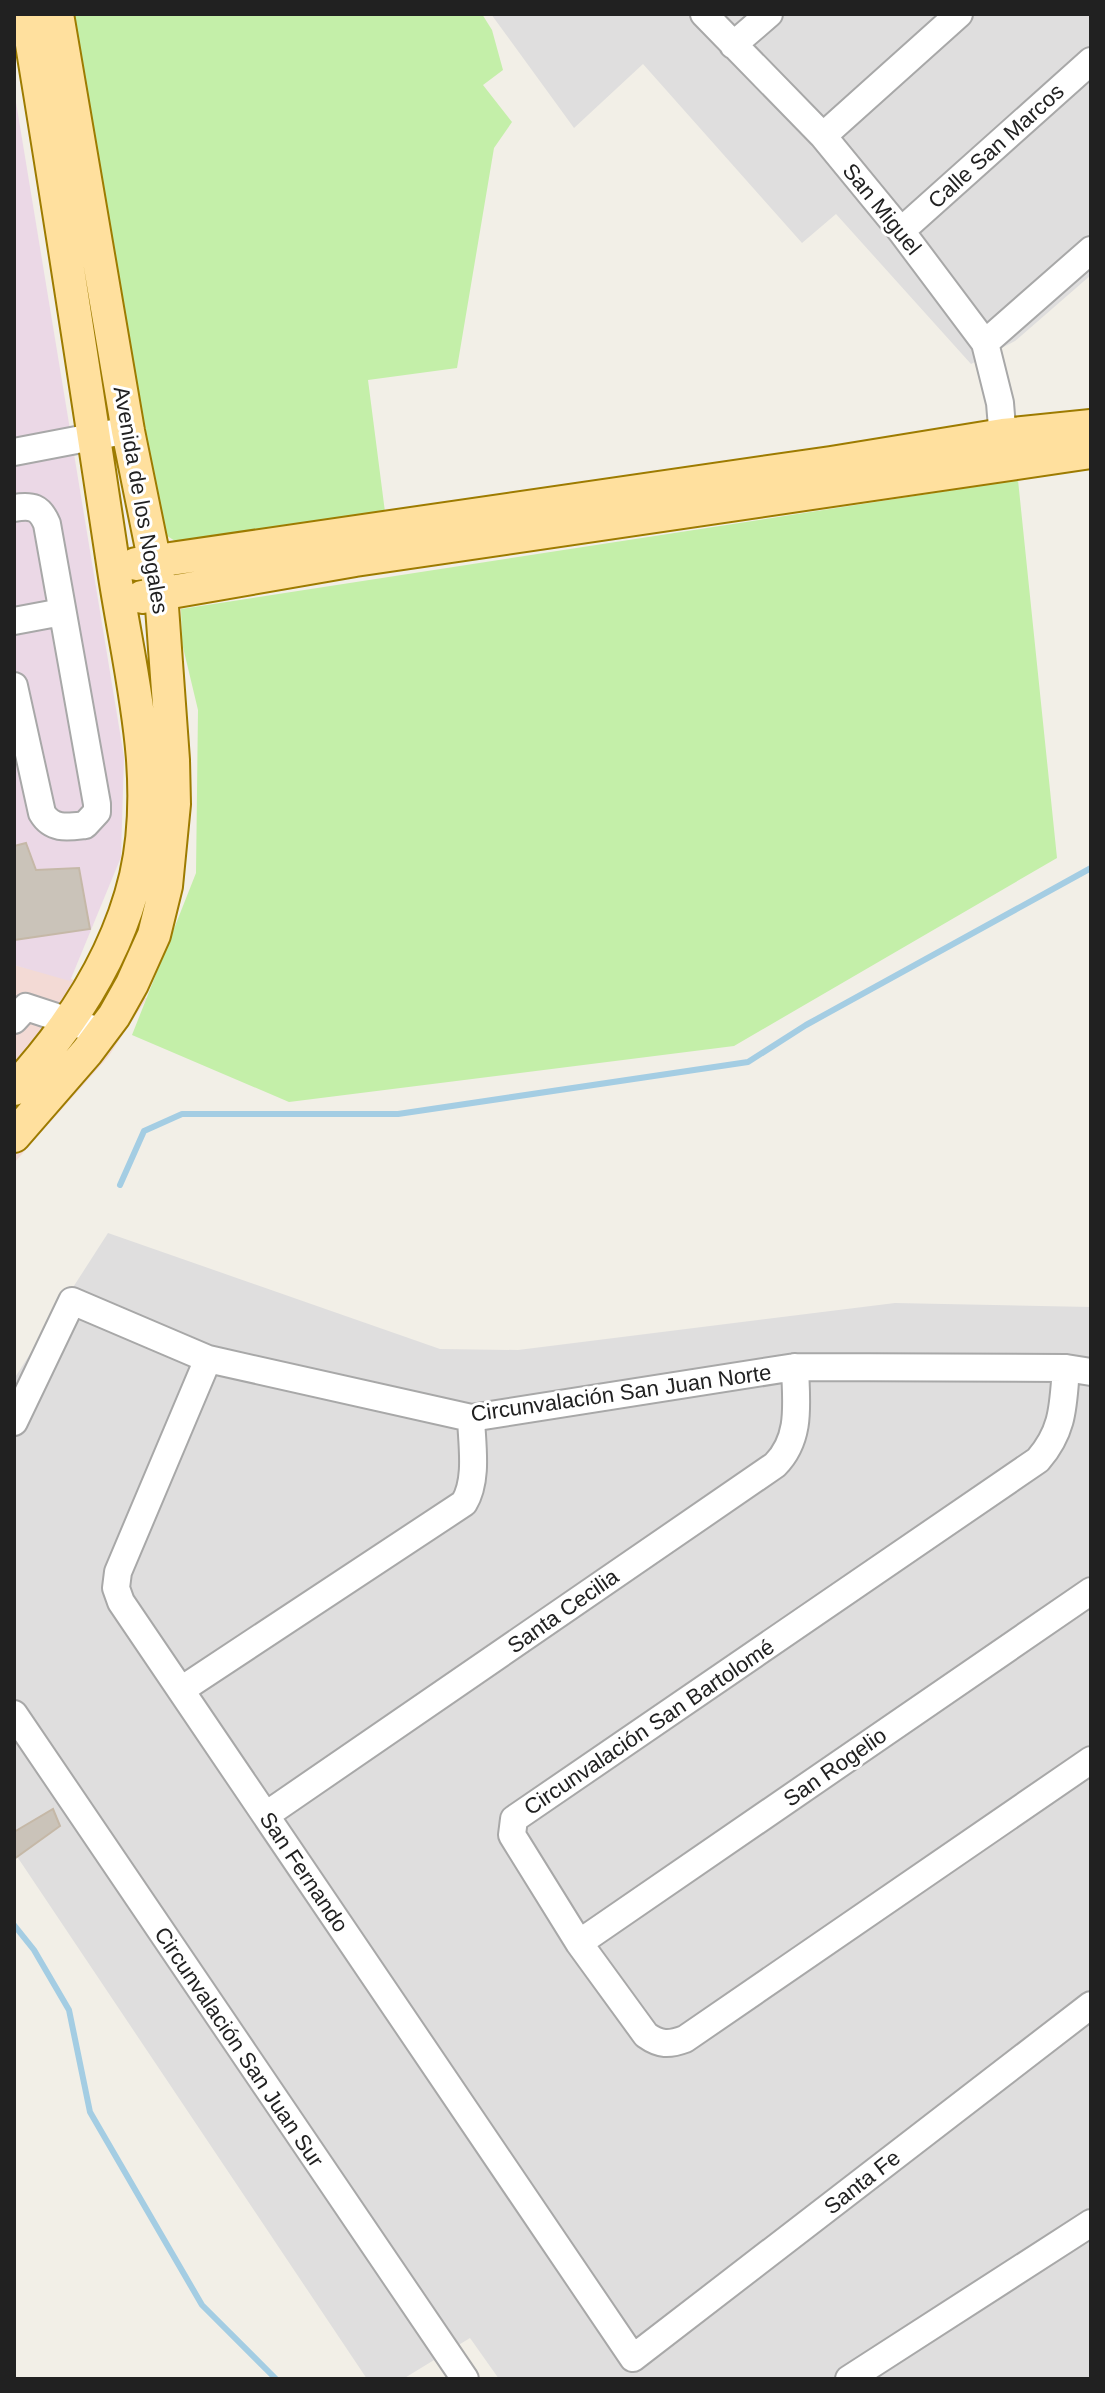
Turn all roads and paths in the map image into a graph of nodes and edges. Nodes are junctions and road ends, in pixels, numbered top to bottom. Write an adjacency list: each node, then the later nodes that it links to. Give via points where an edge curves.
1 (27, 14): 14 (main road, Avenida de los Nogales)
2 (57, 14): 13 (main road, Avenida de los Nogales)
3 (704, 14): 6 (street, San Miguel)
4 (769, 14): 6 (street)
5 (959, 14): 8 (street)
6 (733, 45): 8 (street, San Miguel)
7 (1091, 61): 9 (street, Calle San Marcos)
8 (823, 136): 9 (street, San Miguel)
9 (901, 231): 11 (street, San Miguel)
10 (1091, 250): 11 (street)
11 (985, 343): 15 (street, San Miguel, via 1000,403)
12 (1091, 426): 15 (main road)
13 (128, 431): 14 (street); 20 (main road, Avenida de los Nogales)
14 (96, 436): 16 (street); 21 (main road, Avenida de los Nogales)
15 (1004, 449): 17 (main road); 19 (main road, via 831,463)
16 (14, 452)
17 (1091, 452)
18 (14, 508): 24 (street, via 32,506 42,512)
19 (353, 546): 20 (main road); 22 (main road)
20 (156, 561): 21 (main road); 22 (main road, Avenida de los Nogales)
21 (114, 568): 23 (main road, Avenida de los Nogales)
22 (161, 593): 23 (main road); 29 (main road, Avenida de los Nogales, via 174,804 166,886 154,935)
23 (119, 601): 28 (main road, Avenida de los Nogales, via 144,751 143,827 136,875 121,922 99,974)
24 (62, 612): 25 (street); 26 (street, via 97,804 85,825 57,826 42,813)
25 (14, 621)
26 (14, 686)
27 (18, 1010): 28 (street)
28 (69, 1023): 29 (street); 30 (main road, Avenida de los Nogales)
29 (102, 1032): 31 (main road, Avenida de los Nogales)
30 (14, 1089)
31 (14, 1136)
32 (208, 1359): 35 (street, Circunvalación San Juan Norte); 36 (street, Circunvalación San Juan Norte, via 72,1301); 38 (street, San Fernando, via 118,1572 116,1588)
33 (795, 1367): 34 (street, Circunvalación San Juan Norte); 35 (street, Circunvalación San Juan Norte); 41 (street, Santa Cecilia, via 794,1434 775,1465)
34 (1078, 1370): 42 (street, Circunvalación San Bartolomé, via 1055,1437 1038,1460 514,1819 516,1845)
35 (471, 1418): 38 (street, via 472,1478 464,1503)
36 (14, 1422)
37 (1091, 1591): 42 (street, San Rogelio)
38 (181, 1690): 41 (street, San Fernando)
39 (14, 1714): 46 (street, Circunvalación San Juan Sur)
40 (1091, 1760): 42 (street, Circunvalación San Bartolomé, via 685,2039 657,2043 646,2035)
41 (266, 1815): 45 (street, San Fernando)
42 (579, 1943)
43 (1091, 2005): 45 (street, Santa Fe)
44 (1091, 2223): 47 (street)
45 (631, 2369)
46 (465, 2379)
47 (849, 2379)

